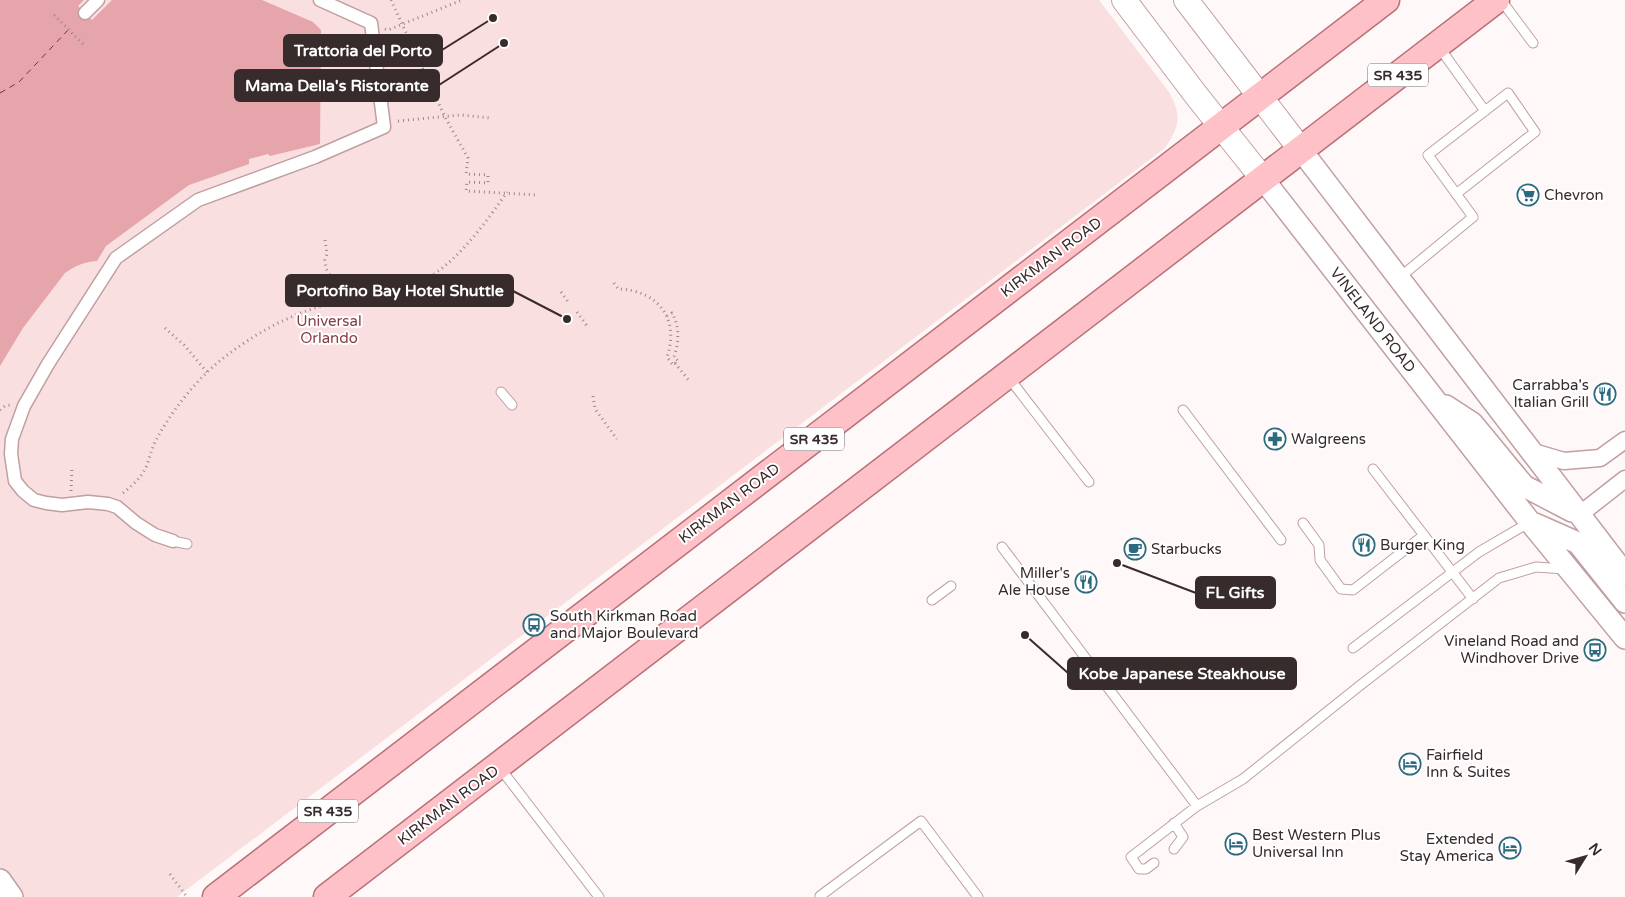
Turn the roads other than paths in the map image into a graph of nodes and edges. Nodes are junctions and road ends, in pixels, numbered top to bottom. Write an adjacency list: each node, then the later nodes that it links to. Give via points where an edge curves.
1 (98, 0): 8 (street)
2 (320, 0): 33 (street, via 371,23 384,127 315,157 198,200 116,258 48,364 24,406 12,439 15,481 34,500 62,505 108,504 150,532)
3 (1124, 0): 13 (main road, VINELAND ROAD)
4 (1186, 0): 11 (main road)
5 (1386, 0): 11 (main road, KIRKMAN ROAD / SR 435)
6 (1496, 0): 10 (main road, KIRKMAN ROAD / SR 435)
7 (1501, 0): 9 (lane)
8 (85, 13)
9 (1533, 43)
10 (1438, 45): 12 (lane); 14 (main road, KIRKMAN ROAD / SR 435)
11 (1260, 97): 13 (main road, KIRKMAN ROAD / SR 435); 14 (main road)
12 (1485, 111): 16 (lane, via 1428,155); 16 (lane, via 1508,93 1535,132)
13 (1221, 127): 15 (main road, VINELAND ROAD); 53 (main road, KIRKMAN ROAD / SR 435)
14 (1301, 150): 15 (main road, KIRKMAN ROAD / SR 435); 17 (street)
15 (1263, 179): 18 (main road, KIRKMAN ROAD / SR 435); 20 (street, VINELAND ROAD)
16 (1456, 194): 17 (lane, via 1473,217)
17 (1399, 278): 24 (street)
18 (1007, 376): 27 (lane); 45 (main road, KIRKMAN ROAD / SR 435)
19 (502, 392): 21 (lane)
20 (1434, 398): 28 (street, via 1472,423 1524,486); 29 (street, VINELAND ROAD)
21 (512, 405)
22 (1183, 410): 32 (lane)
23 (1625, 440): 24 (street, via 1600,458 1564,461)
24 (1530, 451): 28 (street)
25 (1373, 469): 31 (lane)
26 (1625, 479): 28 (street)
27 (1088, 482)
28 (1579, 515): 38 (street)
29 (1530, 522): 36 (street, VINELAND ROAD); 37 (lane); 42 (street, via 1578,543)
30 (1303, 523): 31 (lane, via 1318,545 1320,560 1341,589 1352,590)
31 (1424, 536): 37 (lane)
32 (1281, 540)
33 (173, 541): 34 (lane)
34 (187, 544)
35 (1002, 547): 46 (lane)
36 (1569, 569): 40 (lane, via 1536,567 1499,578); 43 (street, VINELAND ROAD)
37 (1452, 572): 40 (lane); 44 (lane)
38 (1625, 574)
39 (951, 586): 41 (lane)
40 (1473, 599): 46 (lane, via 1243,779)
41 (932, 600)
42 (1625, 602)
43 (1625, 638)
44 (1353, 648)
45 (498, 766): 54 (main road, KIRKMAN ROAD / SR 435); 55 (lane)
46 (1197, 806): 47 (lane)
47 (1174, 823): 48 (lane, via 1183,837); 49 (lane, via 1131,857 1139,869 1146,869)
48 (1174, 849)
49 (1154, 863)
50 (0, 880): 52 (street)
51 (820, 896): 56 (lane, via 922,821)
52 (12, 897)
53 (216, 897)
54 (328, 897)
55 (599, 897)
56 (978, 897)

